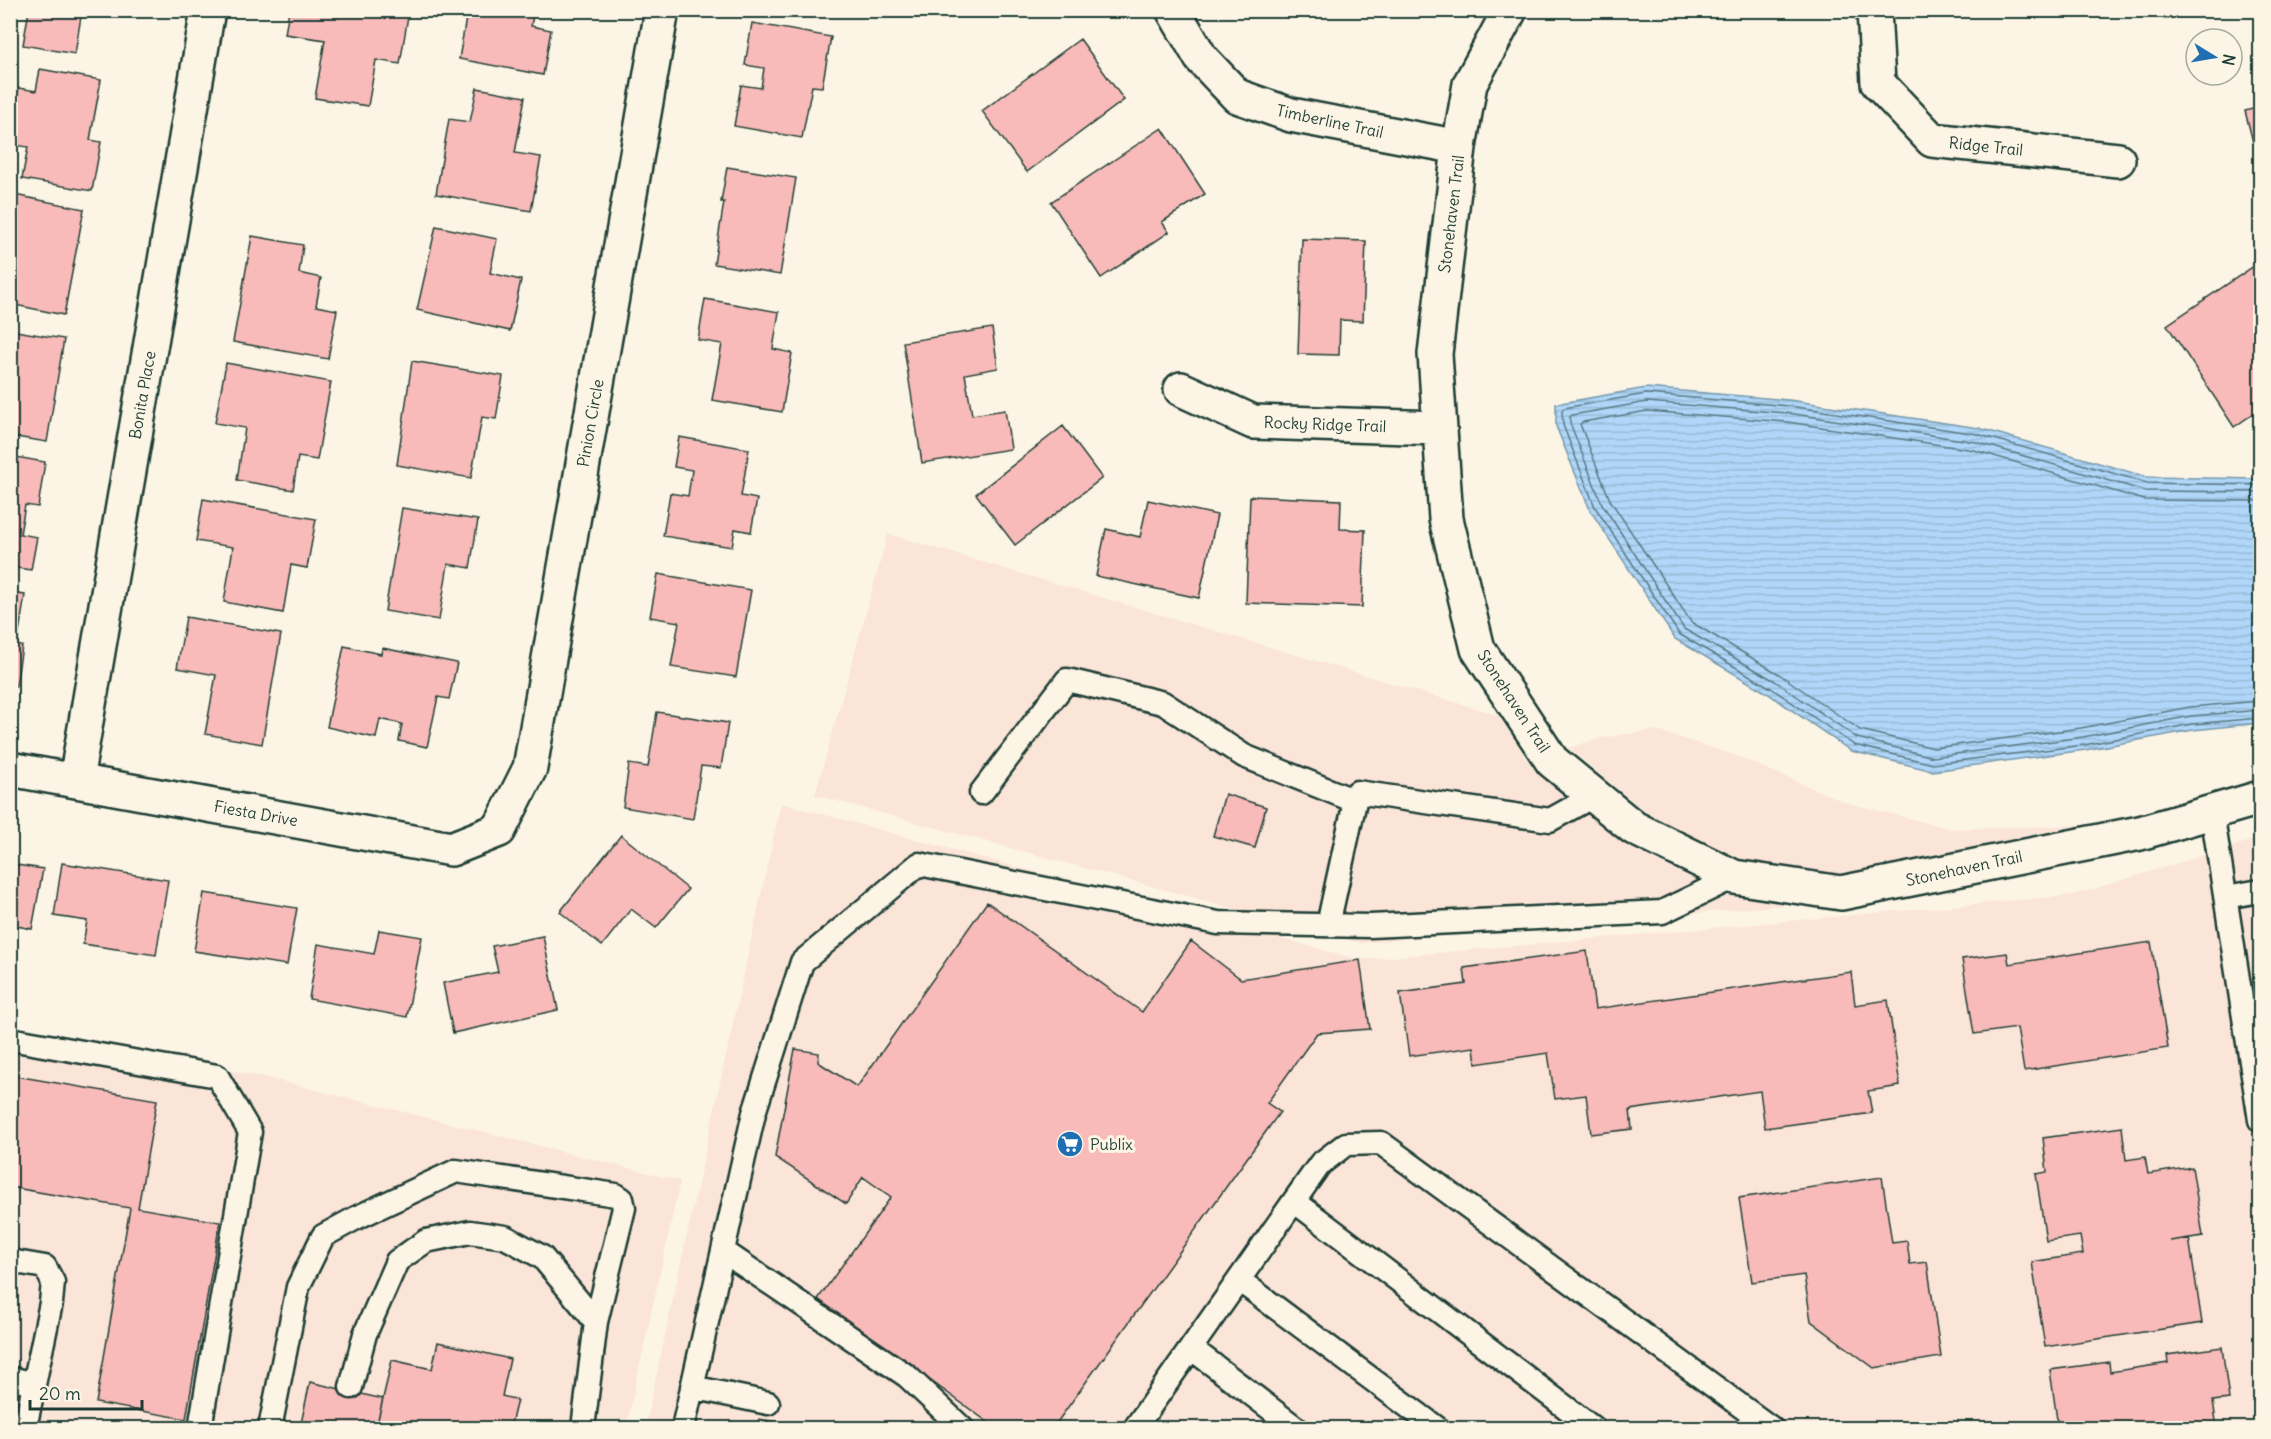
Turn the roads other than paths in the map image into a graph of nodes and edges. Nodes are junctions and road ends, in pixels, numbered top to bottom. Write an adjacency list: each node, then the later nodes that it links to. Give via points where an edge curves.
1 (208, 10): 11 (street, Bonita Place)
2 (662, 10): 17 (street, Pinion Circle, via 530,768)
3 (1173, 10): 6 (street, Timberline Trail, via 1201,58 1237,96 1291,116)
4 (1510, 10): 6 (street, Stonehaven Trail, via 1470,84)
5 (1874, 10): 7 (street, Ridge Trail, via 1878,83 1932,140)
6 (1459, 147): 9 (street, Stonehaven Trail, via 1435,354)
7 (2118, 160)
8 (1181, 389): 9 (street, Rocky Ridge Trail, via 1253,422)
9 (1439, 428): 13 (street, Stonehaven Trail, via 1446,519 1478,649 1552,761)
10 (10, 770): 11 (street, Fiesta Drive)
11 (76, 780): 17 (street, Fiesta Drive, via 451,849)
12 (981, 793): 15 (lane, via 1067,680 1163,703 1244,756)
13 (1595, 795): 15 (lane, via 1550,820 1357,792); 18 (street, Stonehaven Trail, via 1634,828)
14 (2260, 798): 16 (street, Stonehaven Trail)
15 (1355, 801): 21 (lane)
16 (2212, 812): 18 (street, Stonehaven Trail, via 2139,832 1841,893); 20 (lane)
17 (499, 830)
18 (1734, 877): 21 (lane, via 1662,912)
19 (2260, 891): 20 (lane)
20 (2226, 897): 23 (lane)
21 (1328, 925): 25 (lane, via 1218,923 919,864 802,962 754,1113)
22 (10, 1039): 37 (lane, via 217,1076 250,1132)
23 (2260, 1120)
24 (1294, 1201): 27 (lane); 44 (lane); 45 (lane, via 1320,1164 1346,1144 1381,1143)
25 (723, 1251): 33 (lane); 41 (lane, via 907,1376)
26 (10, 1261): 31 (lane, via 45,1267 53,1282)
27 (1239, 1280): 29 (lane); 43 (lane)
28 (596, 1322): 32 (lane, via 542,1257 505,1237 470,1232 426,1241 397,1262 365,1334); 38 (lane, via 624,1208 622,1199 456,1171 323,1236 298,1287); 39 (lane)
29 (1191, 1348): 35 (lane); 42 (lane)
30 (10, 1378): 31 (lane)
31 (34, 1384): 36 (lane)
32 (351, 1386)
33 (692, 1387): 34 (lane); 40 (lane)
34 (768, 1403)
35 (1138, 1427)
36 (25, 1428)
37 (200, 1428)
38 (270, 1428)
39 (583, 1428)
40 (682, 1428)
41 (962, 1428)
42 (1296, 1428)
43 (1437, 1428)
44 (1593, 1428)
45 (1771, 1428)

